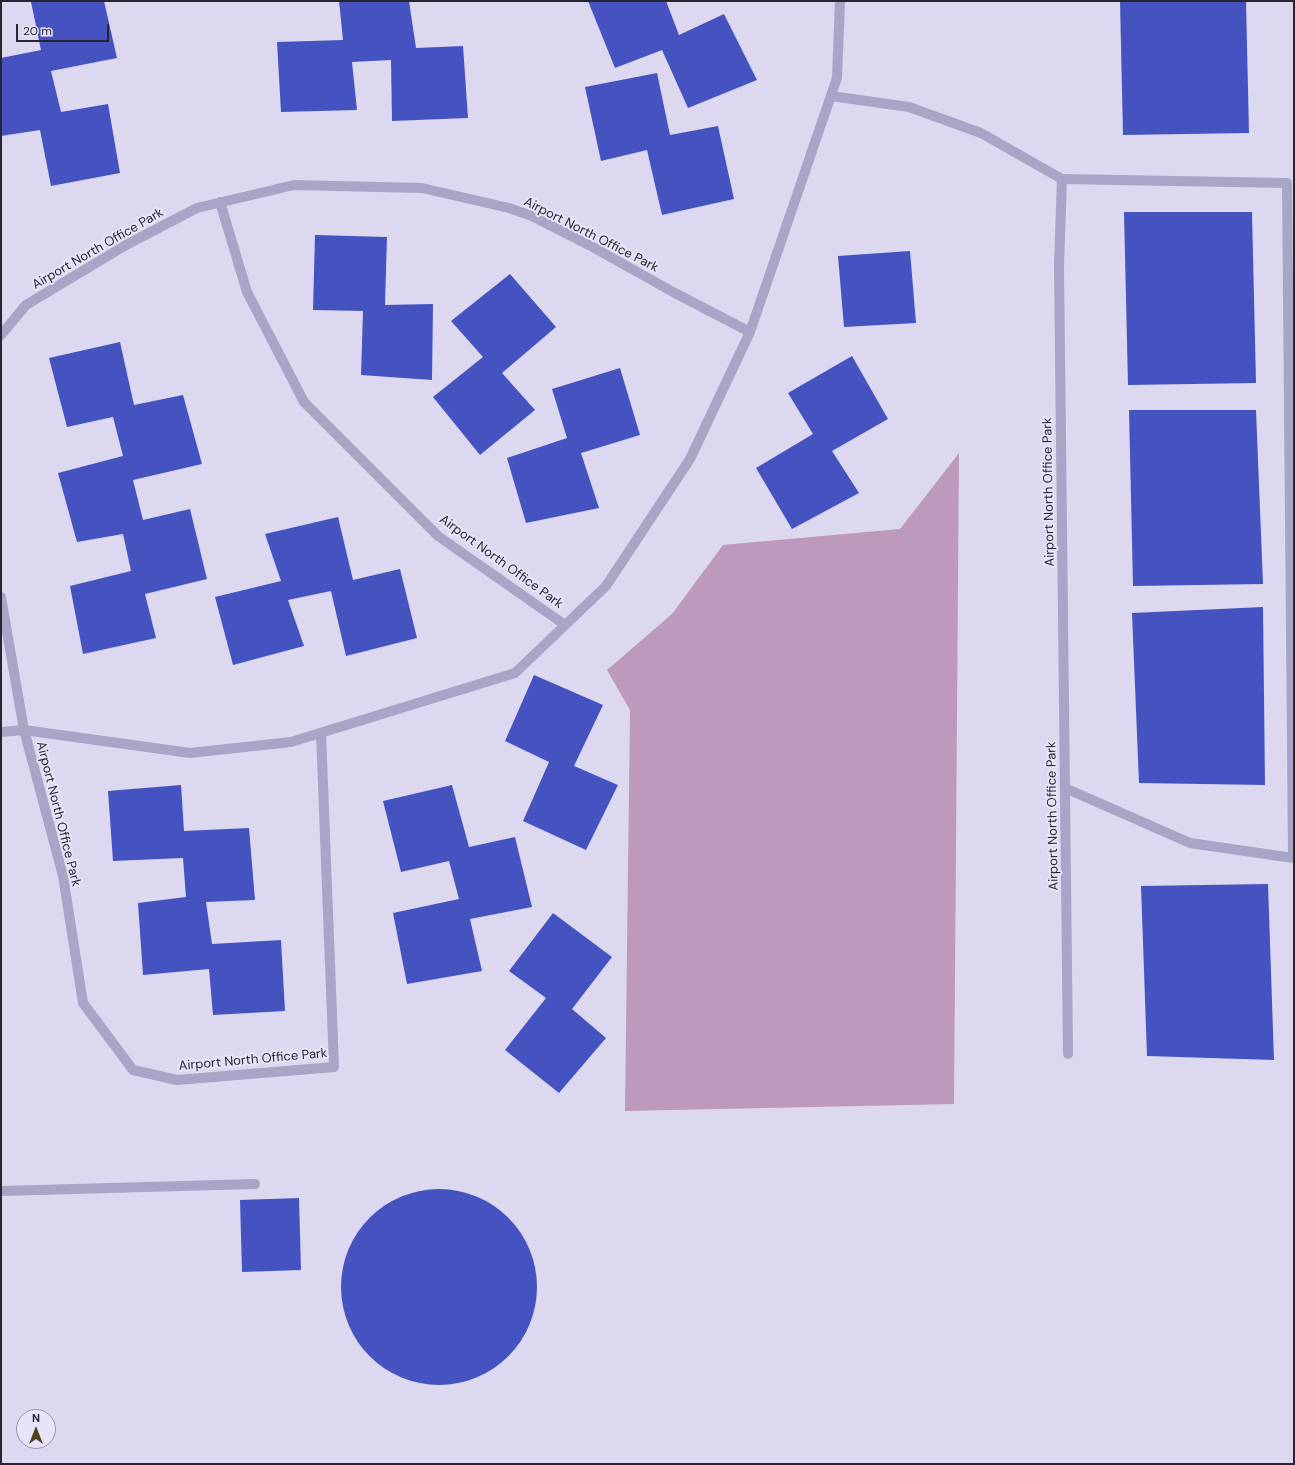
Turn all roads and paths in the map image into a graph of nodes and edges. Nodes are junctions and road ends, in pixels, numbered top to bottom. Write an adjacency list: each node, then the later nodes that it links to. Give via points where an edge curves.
1 (840, 1): 2 (street, Airport North Office Park, via 837,78)
2 (831, 96): 3 (street, via 909,107 981,132); 5 (street, Airport North Office Park)
3 (1062, 179): 12 (street, Airport North Office Park, via 1059,266); 12 (street, via 1287,183 1293,858 1190,842)
4 (220, 202): 5 (street, Airport North Office Park, via 294,185 422,188 509,208 532,216 589,245); 6 (street, Airport North Office Park, via 197,208 133,242 26,305); 8 (street, Airport North Office Park, via 247,292 304,402 438,536)
5 (750, 332): 8 (street, Airport North Office Park, via 690,459 606,586)
6 (1, 335)
7 (1, 597): 9 (street, Airport North Office Park)
8 (565, 625): 11 (street, Airport North Office Park, via 515,672)
9 (24, 730): 10 (street, Airport North Office Park); 11 (street, Airport North Office Park, via 190,753 291,742); 11 (street, Airport North Office Park, via 63,876 83,1003 133,1070 177,1080 334,1067)
10 (1, 732)
11 (321, 733)
12 (1065, 788): 13 (street, Airport North Office Park)
13 (1068, 1054)
14 (255, 1184): 15 (street)
15 (1, 1191)

